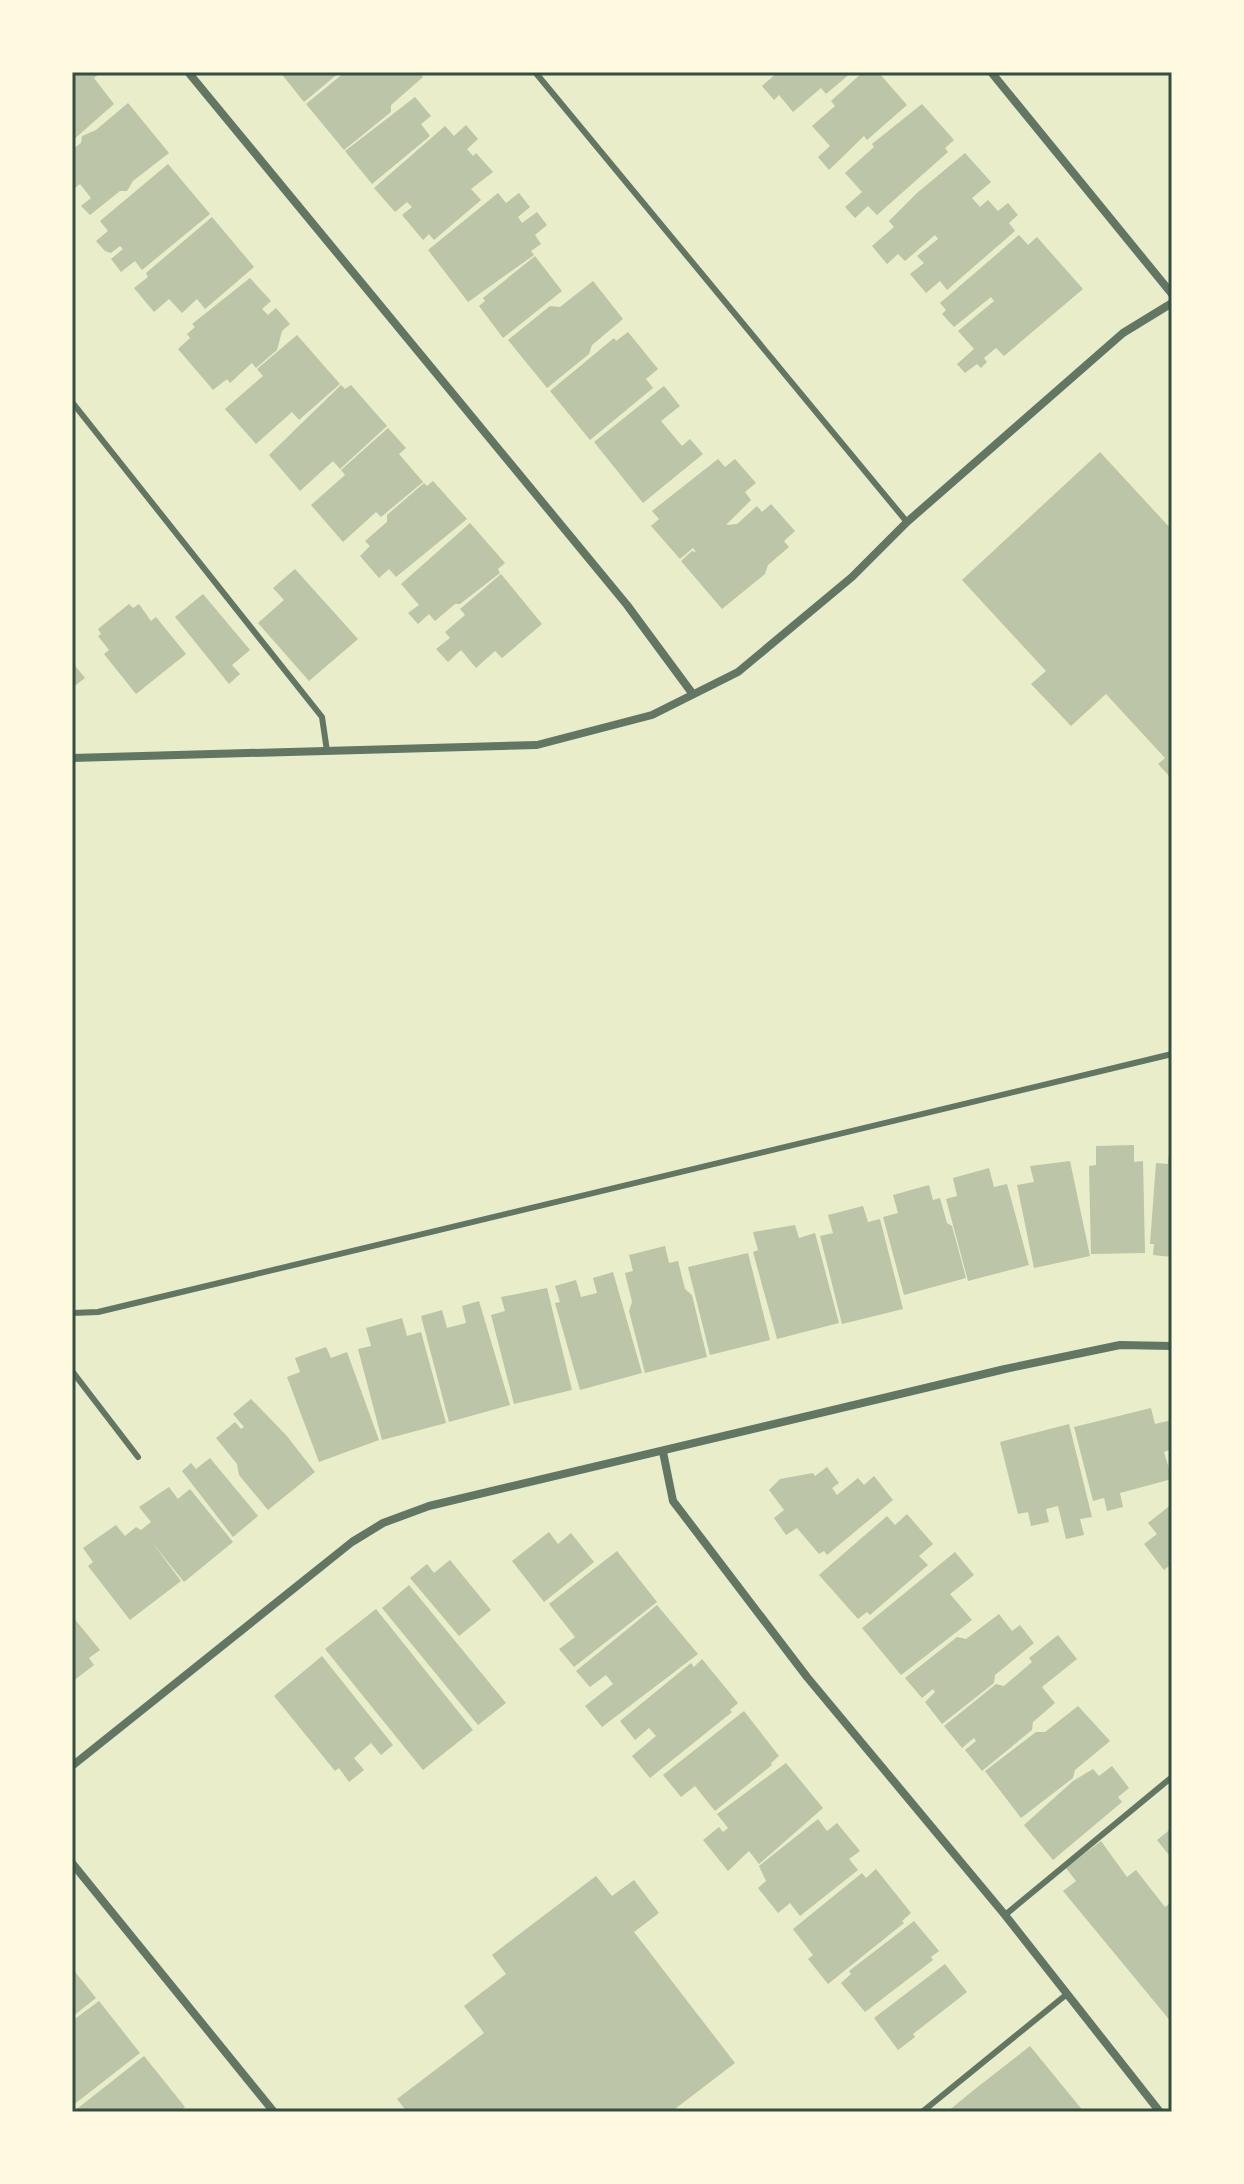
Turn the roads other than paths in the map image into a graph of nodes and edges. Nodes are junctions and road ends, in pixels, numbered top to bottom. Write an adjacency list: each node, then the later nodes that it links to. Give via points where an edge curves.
1 (188, 72): 8 (street, via 627,605)
2 (535, 72): 7 (lane)
3 (991, 72): 4 (street)
4 (1172, 294)
5 (1172, 303): 7 (street, via 1123,333)
6 (72, 402): 9 (lane, via 322,717)
7 (907, 522): 8 (street, via 852,577 738,672)
8 (692, 693): 9 (street, via 652,715 537,745)
9 (327, 751): 10 (street)
10 (72, 758)
11 (1172, 1054): 12 (lane, via 98,1312)
12 (72, 1313)
13 (1172, 1346): 15 (street, via 1120,1345)
14 (72, 1371): 16 (lane)
15 (663, 1452): 17 (street, via 443,1503 383,1523 352,1542); 20 (street, via 673,1501 807,1677)
16 (138, 1457)
17 (72, 1766)
18 (1172, 1777): 20 (lane)
19 (72, 1863): 22 (street)
20 (1005, 1915): 21 (street)
21 (1067, 1994): 23 (lane); 24 (street)
22 (274, 2112)
23 (922, 2112)
24 (1160, 2112)

